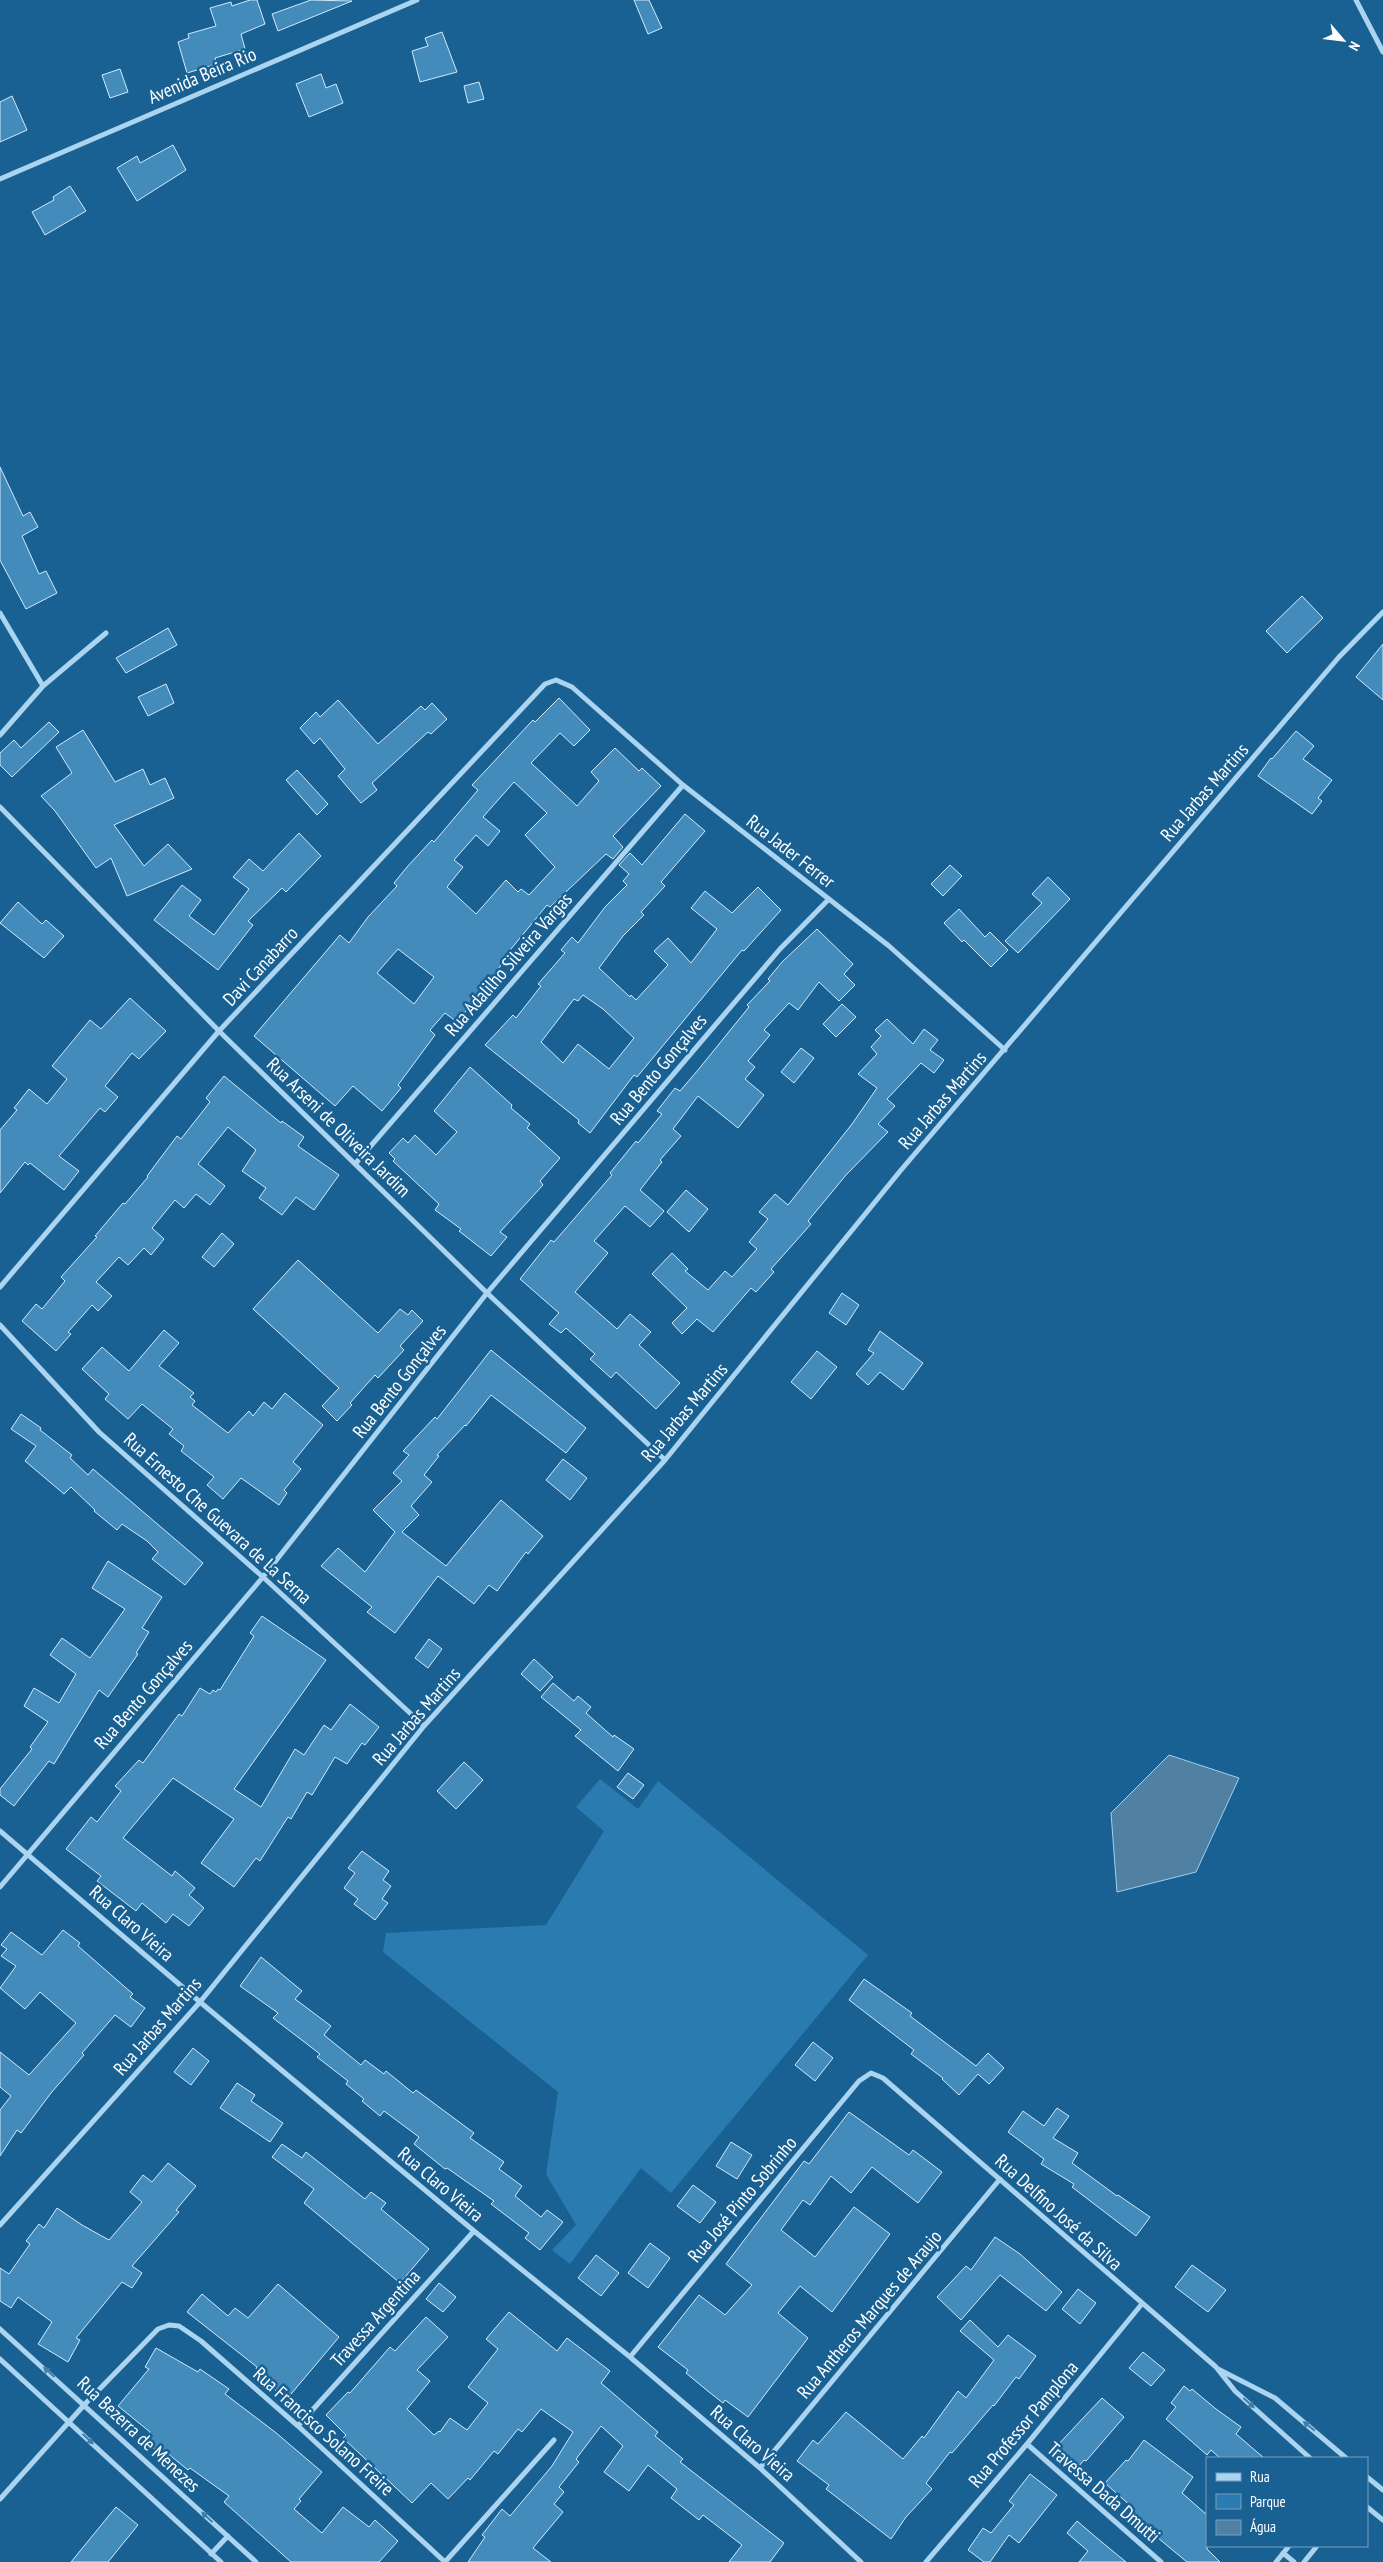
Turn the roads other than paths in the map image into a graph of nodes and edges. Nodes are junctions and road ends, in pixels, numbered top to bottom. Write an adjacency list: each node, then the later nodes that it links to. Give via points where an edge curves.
1 (416, 0): 4 (street, Avenida Beira Rio)
2 (1356, 0): 3 (street)
3 (1383, 52)
4 (0, 179)
5 (1383, 612): 15 (street, Rua Jarbas Martins, via 1333,665)
6 (0, 613): 9 (street)
7 (106, 633): 9 (street)
8 (556, 680): 11 (street, Rua Jader Ferrer, via 572,687); 14 (street, Davi Canabarro, via 545,684)
9 (44, 686): 10 (street)
10 (0, 735)
11 (683, 785): 13 (street, Rua Jader Ferrer); 16 (street, Rua Adalilho Silveira Vargas)
12 (0, 807): 14 (street, Rua Arseni de Oliveira Jardim)
13 (828, 900): 15 (street, Rua Jader Ferrer, via 889,946); 18 (street, Rua Bento Gonçalves, via 780,949)
14 (219, 1031): 16 (street, Rua Arseni de Oliveira Jardim); 17 (street, Davi Canabarro)
15 (1005, 1050): 20 (street, Rua Jarbas Martins, via 902,1170)
16 (356, 1163): 18 (street, Rua Arseni de Oliveira Jardim)
17 (0, 1287)
18 (487, 1293): 20 (street, Rua Arseni de Oliveira Jardim); 21 (street, Rua Bento Gonçalves)
19 (0, 1325): 21 (street, Rua Ernesto Che Guevara de La Serna, via 99,1432)
20 (665, 1460): 22 (street, Rua Jarbas Martins)
21 (263, 1577): 22 (street, Rua Ernesto Che Guevara de La Serna); 24 (street, Rua Bento Gonçalves)
22 (424, 1726): 26 (street, Rua Jarbas Martins)
23 (0, 1831): 24 (street, Rua Claro Vieira)
24 (28, 1853): 25 (street, Rua Bento Gonçalves); 26 (street, Rua Claro Vieira)
25 (0, 1887)
26 (200, 2002): 29 (street, Rua Jarbas Martins); 30 (street, Rua Claro Vieira)
27 (883, 2078): 28 (street, Rua Delfino José da Silva); 33 (street, Rua José Pinto Sobrinho, via 871,2073 859,2081)
28 (1000, 2179): 31 (street, Rua Delfino José da Silva); 43 (street, Rua Antheros Marques de Araujo)
29 (0, 2225)
30 (474, 2231): 33 (street, Rua Claro Vieira); 38 (street, Travessa Argentina)
31 (1141, 2305): 35 (street, Rua Delfino José da Silva); 40 (street, Rua Professor Pamplona)
32 (0, 2329): 36 (street, Rua Bezerra de Menezes, one-way to 32)
33 (630, 2357): 43 (street, Rua Claro Vieira)
34 (0, 2359): 37 (street, Rua Bezerra de Menezes)
35 (1216, 2368): 41 (street, Rua Delfino José da Silva, one-way to 41, via 1235,2391); 42 (street, Rua Delfino José da Silva, one-way to 35, via 1275,2398)
36 (85, 2404): 37 (street); 38 (street, Rua Francisco Solano Freire, via 158,2329 179,2326 201,2341); 49 (street, Rua Bezerra de Menezes, one-way to 36)
37 (69, 2421): 46 (street); 53 (street, Rua Bezerra de Menezes, one-way to 53)
38 (298, 2426): 56 (street, Rua Francisco Solano Freire)
39 (554, 2440): 56 (street)
40 (1027, 2444): 58 (street, Rua Professor Pamplona); 59 (street, Travessa Dada Dmutti)
41 (1309, 2457)
42 (1345, 2457)
43 (760, 2468): 57 (street, Rua Claro Vieira)
44 (1368, 2481): 45 (street)
45 (1383, 2490)
46 (0, 2499)
47 (1368, 2509): 48 (street)
48 (1383, 2520)
49 (228, 2536): 53 (street); 55 (street, Rua Bezerra de Menezes)
50 (1288, 2547): 52 (street)
51 (1316, 2547): 62 (street)
52 (1283, 2552): 60 (street); 61 (street)
53 (211, 2554): 54 (street, Rua Bezerra de Menezes)
54 (220, 2562)
55 (256, 2562)
56 (445, 2562)
57 (861, 2562)
58 (926, 2562)
59 (1161, 2562)
60 (1276, 2562)
61 (1294, 2562)
62 (1304, 2562)

